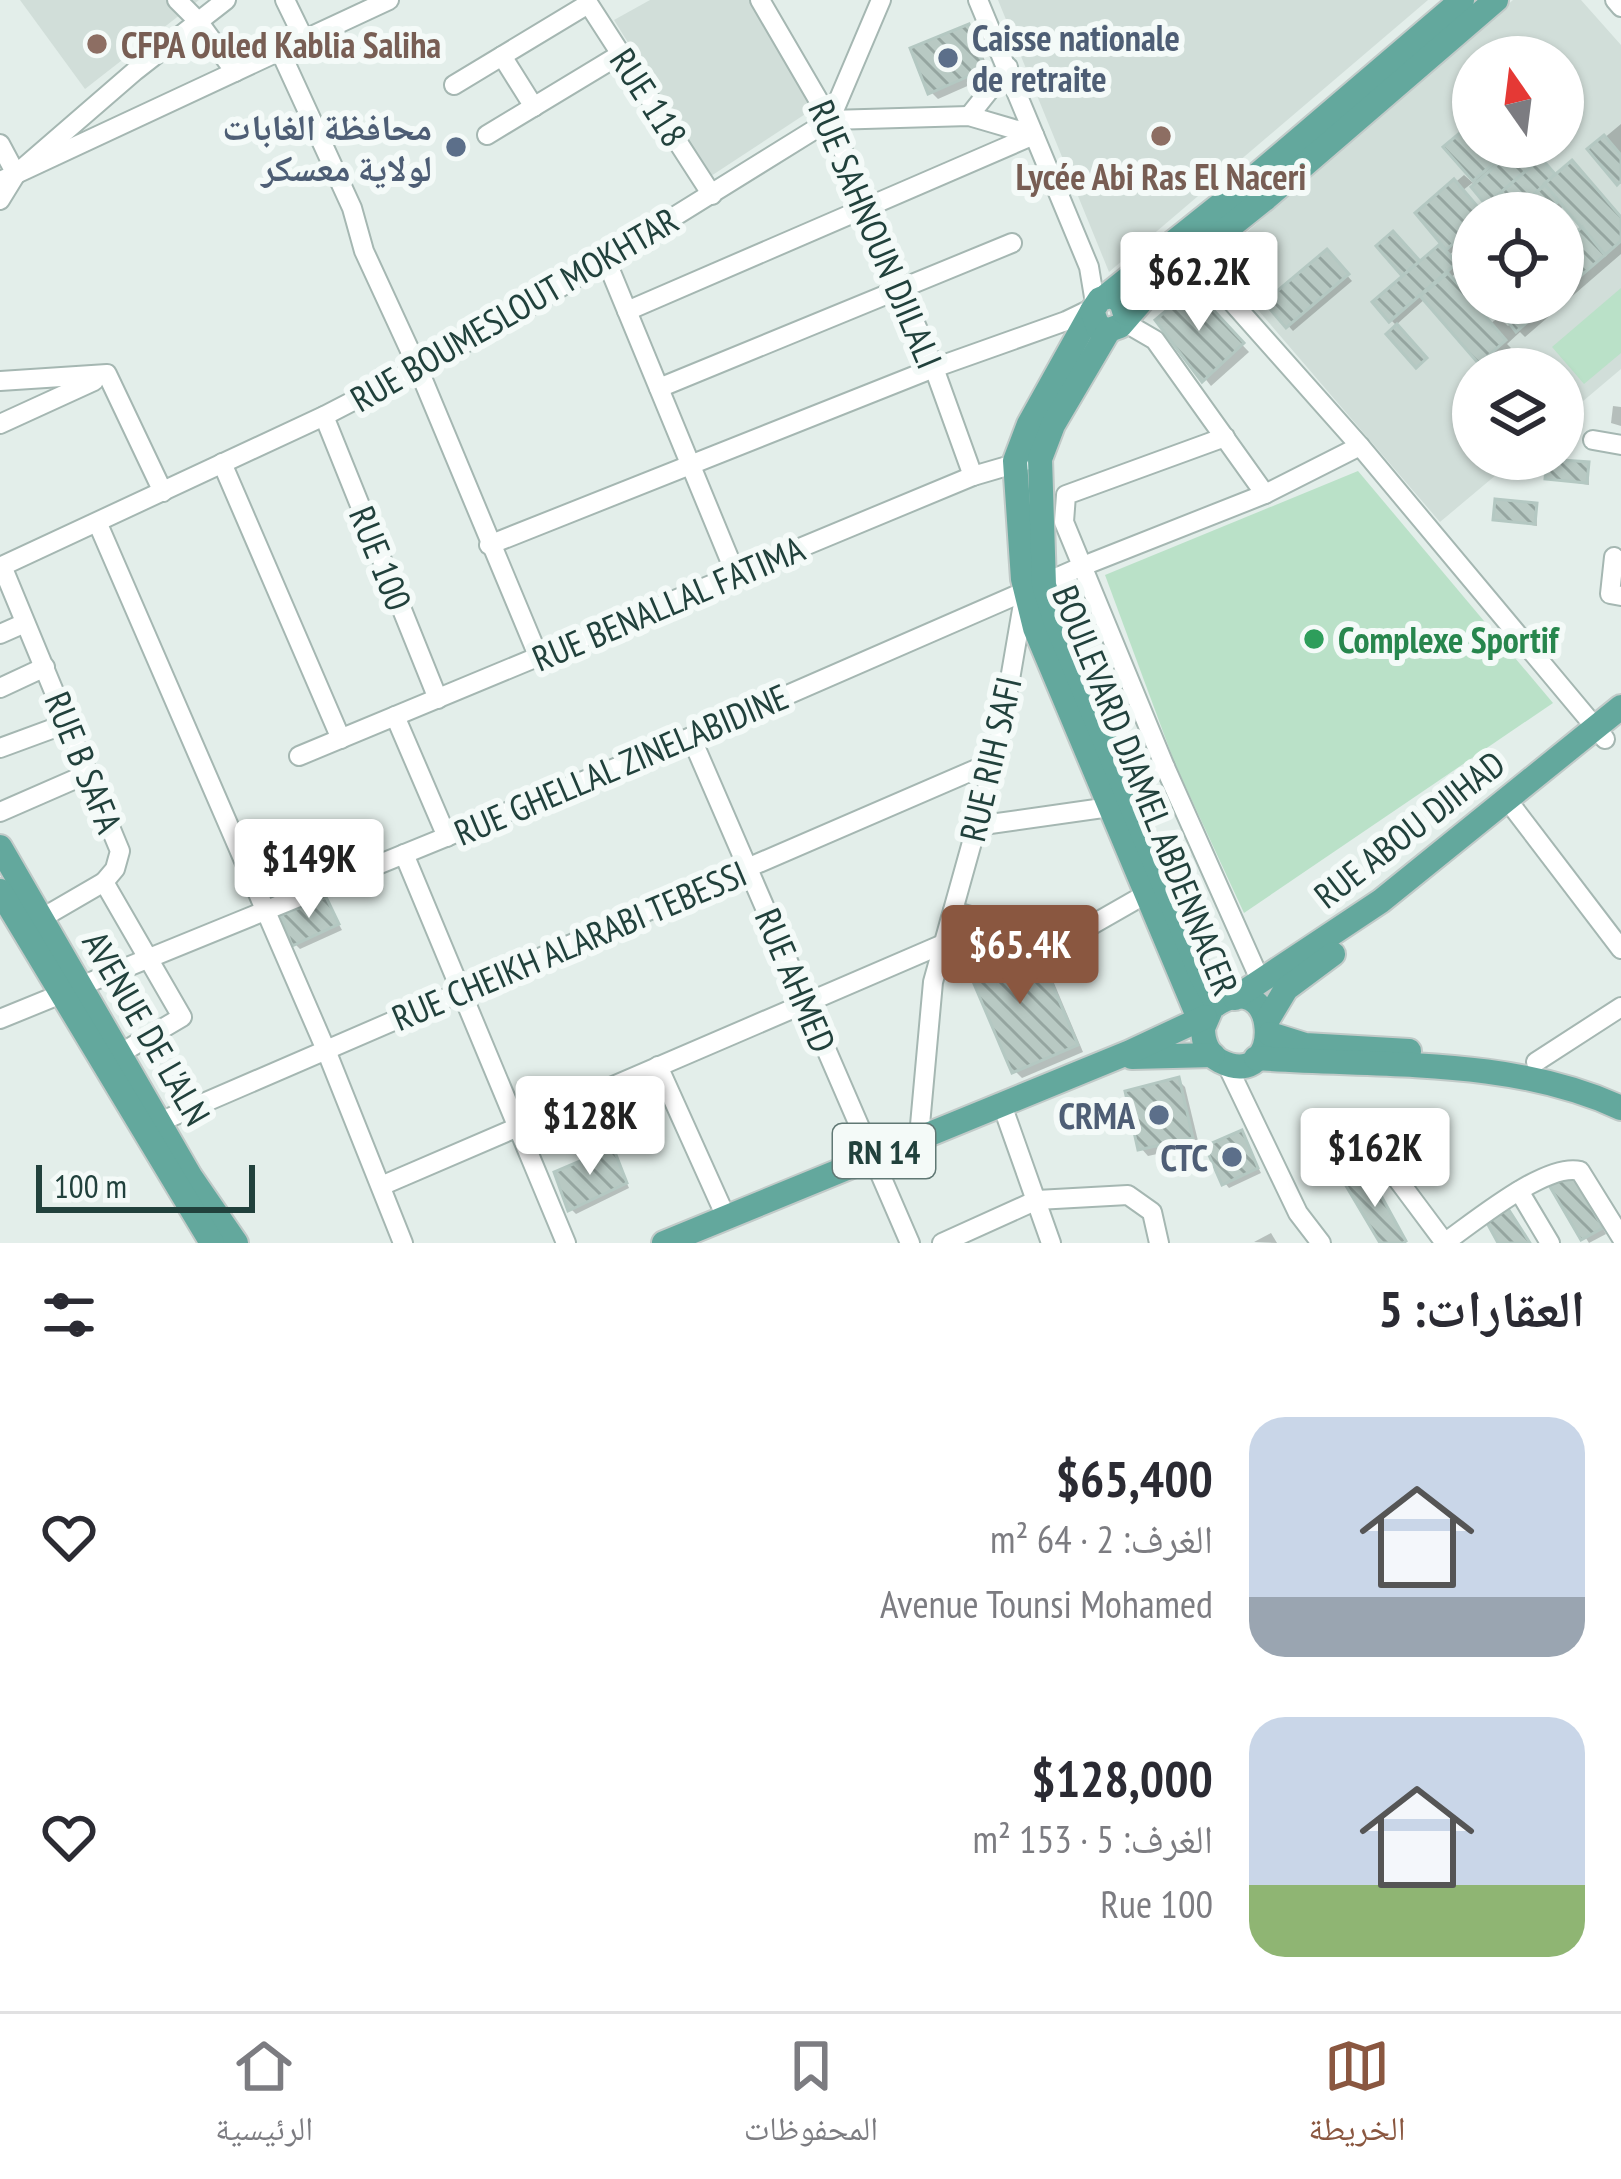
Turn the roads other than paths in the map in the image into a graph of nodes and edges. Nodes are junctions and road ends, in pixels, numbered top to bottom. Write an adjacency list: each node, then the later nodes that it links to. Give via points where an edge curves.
1 (177, 0): 12 (street)
2 (226, 0): 12 (street)
3 (286, 0): 13 (street)
4 (389, 0): 13 (street)
5 (760, 0): 22 (street, RUE SAHNOUN DJILALI)
6 (978, 0): 17 (street)
7 (1615, 0): 11 (street)
8 (587, 2): 15 (street, RUE 118); 16 (street)
9 (875, 4): 22 (street)
10 (1478, 5): 27 (main road, BOULEVARD DJAMEL ABDENNACER)
11 (1621, 7)
12 (198, 21): 18 (street); 26 (street)
13 (305, 41): 14 (street)
14 (280, 51): 18 (street); 37 (street)
15 (621, 54): 20 (street); 28 (street, RUE 118)
16 (502, 56): 19 (street); 20 (street)
17 (1008, 68): 21 (street); 24 (street)
18 (235, 72): 26 (street)
19 (454, 85)
20 (534, 106): 23 (street)
21 (969, 116): 22 (street); 24 (street)
22 (830, 120): 28 (street, RUE BOUMESLOUT MOKHTAR); 30 (street, RUE SAHNOUN DJILALI)
23 (487, 135)
24 (1034, 135): 30 (street); 35 (street)
25 (0, 144): 26 (street)
26 (8, 178): 29 (street)
27 (1258, 189): 32 (main road, BOULEVARD DJAMEL ABDENNACER); 35 (main road, BOULEVARD DJAMEL ABDENNACER)
28 (712, 195): 33 (street, RUE BOUMESLOUT MOKHTAR)
29 (0, 200)
30 (866, 206): 34 (street, RUE SAHNOUN DJILALI); 36 (street)
31 (1012, 243): 34 (street)
32 (1192, 257): 35 (main road, BOULEVARD DJAMEL ABDENNACER, via 1145,295); 47 (street)
33 (606, 260): 36 (street); 37 (street, RUE BOUMESLOUT MOKHTAR)
34 (900, 288): 38 (street, RUE SAHNOUN DJILALI); 41 (street)
35 (1108, 309): 38 (street); 44 (street, via 1155,340); 48 (main road, BOULEVARD DJAMEL ABDENNACER, via 1029,424)
36 (627, 311): 41 (street)
37 (418, 368): 42 (street, RUE BOUMESLOUT MOKHTAR); 55 (street)
38 (934, 368): 50 (street); 51 (street, RUE SAHNOUN DJILALI)
39 (107, 374): 40 (street); 43 (street); 52 (street)
40 (0, 381)
41 (658, 388): 50 (street)
42 (324, 416): 49 (street, RUE BOUMESLOUT MOKHTAR); 67 (street, RUE 100)
43 (0, 424)
44 (1226, 437): 53 (street); 57 (street, via 1066,495 1064,522)
45 (1593, 440): 46 (street)
46 (1621, 445)
47 (1360, 446): 53 (street, RUE GHELLAL ZINELABIDINE); 71 (street)
48 (1027, 460): 51 (street, RUE BENALLAL FATIMA); 60 (main road, BOULEVARD DJAMEL ABDENNACER)
49 (222, 463): 52 (street, RUE BOUMESLOUT MOKHTAR); 73 (street)
50 (691, 465): 55 (street); 59 (street)
51 (973, 476): 59 (street, RUE BENALLAL FATIMA)
52 (163, 492): 54 (street, RUE BOUMESLOUT MOKHTAR)
53 (1265, 494): 57 (street, RUE GHELLAL ZINELABIDINE)
54 (98, 524): 58 (street, RUE BOUMESLOUT MOKHTAR); 91 (street)
55 (489, 545): 64 (street)
56 (1614, 557): 61 (street, via 1610,594)
57 (1083, 566): 60 (street, RUE GHELLAL ZINELABIDINE); 77 (street)
58 (1, 567): 62 (street, RUE B SAFA)
59 (736, 575): 64 (street, RUE BENALLAL FATIMA)
60 (1034, 589): 72 (street, RUE GHELLAL ZINELABIDINE); 76 (street, RUE RIH SAFI); 79 (main road, BOULEVARD DJAMEL ABDENNACER); 80 (main road, BOULEVARD DJAMEL ABDENNACER)
61 (1621, 596)
62 (26, 623): 63 (street); 65 (street, RUE B SAFA)
63 (0, 634)
64 (538, 658): 67 (street, RUE BENALLAL FATIMA)
65 (45, 667): 66 (street); 70 (street, RUE B SAFA)
66 (0, 688)
67 (438, 699): 69 (street, RUE BENALLAL FATIMA)
68 (1621, 707): 71 (main road, RUE ABOU DJIHAD)
69 (395, 716): 73 (street, RUE BENALLAL FATIMA); 84 (street)
70 (68, 723): 74 (street); 78 (street, RUE B SAFA)
71 (1607, 731): 81 (main road, RUE ABOU DJIHAD); 97 (main road, RUE ABOU DJIHAD)
72 (691, 737): 84 (street, RUE GHELLAL ZINELABIDINE); 87 (street, RUE AHMED)
73 (341, 739): 75 (street, RUE BENALLAL FATIMA)
74 (0, 748)
75 (299, 756)
76 (995, 761): 83 (street, RUE RIH SAFI); 87 (street, RUE CHEIKH ALARABI TEBESSI)
77 (1165, 767): 79 (street); 97 (street)
78 (87, 774): 82 (street); 88 (street, RUE B SAFA, via 120,851)
79 (1120, 782): 102 (main road, BOULEVARD DJAMEL ABDENNACER)
80 (1110, 807): 83 (street); 90 (main road, BOULEVARD DJAMEL ABDENNACER)
81 (1515, 810): 95 (street); 104 (main road, RUE ABOU DJIHAD, via 1294,980)
82 (0, 812)
83 (976, 826): 92 (street, RUE RIH SAFI)
84 (447, 837): 86 (street, RUE GHELLAL ZINELABIDINE)
85 (0, 847): 93 (main road, AVENUE DE L'ALN)
86 (404, 854): 91 (street, RUE GHELLAL ZINELABIDINE); 99 (street)
87 (747, 868): 99 (street, RUE CHEIKH ALARABI TEBESSI); 100 (street, RUE AHMED)
88 (104, 882): 93 (street); 96 (street, RUE B SAFA)
89 (0, 891): 98 (main road, AVENUE DE L'ALN)
90 (1147, 894): 92 (street, via 1090,926 1040,936); 102 (main road, BOULEVARD DJAMEL ABDENNACER)
91 (266, 910): 96 (street, RUE GHELLAL ZINELABIDINE); 105 (street)
92 (953, 910): 94 (street, RUE RIH SAFI)
93 (42, 918): 98 (main road, AVENUE DE L'ALN)
94 (943, 944): 100 (street); 116 (street, RUE RIH SAFI)
95 (1621, 949)
96 (146, 959): 98 (street, RUE GHELLAL ZINELABIDINE); 106 (street, RUE B SAFA, via 182,1017)
97 (1261, 982): 102 (main road, RUE ABOU DJIHAD)
98 (72, 989): 103 (street, RUE GHELLAL ZINELABIDINE); 106 (main road, AVENUE DE L'ALN); 114 (main road, AVENUE DE L'ALN)
99 (461, 992): 105 (street, RUE CHEIKH ALARABI TEBESSI); 115 (street)
100 (806, 1002): 110 (street); 117 (street, RUE AHMED)
101 (1621, 1007): 109 (street)
102 (1212, 1013): 104 (main road, via 1255,1003); 107 (main road); 108 (main road, RN 14)
103 (0, 1019)
104 (1269, 1027): 107 (main road, RUE ABOU DJIHAD); 109 (main road, via 1305,1045)
105 (326, 1050): 114 (street, RUE CHEIKH ALARABI TEBESSI); 119 (street)
106 (122, 1052): 114 (main road, AVENUE DE L'ALN)
107 (1236, 1059): 108 (main road, RN 14); 113 (main road, RN 14, via 1520,1075); 133 (street, via 1250,1113 1298,1214)
108 (1106, 1061): 112 (main road, RN 14)
109 (1536, 1062): 111 (main road)
110 (658, 1066): 115 (street); 122 (street)
111 (1621, 1093)
112 (1001, 1102): 116 (main road, RN 14); 121 (street)
113 (1621, 1108)
114 (152, 1126): 124 (main road, AVENUE DE L'ALN); 125 (main road, AVENUE DE L'ALN)
115 (518, 1126): 119 (street); 127 (street)
116 (920, 1136): 117 (main road, RN 14)
117 (872, 1156): 122 (main road, RN 14); 129 (street, RUE AHMED)
118 (1398, 1180): 134 (street)
119 (381, 1186): 126 (street)
120 (1519, 1192): 123 (street, via 1562,1169 1580,1171); 134 (street); 135 (street)
121 (1037, 1200): 130 (street); 131 (street); 132 (street, via 1128,1195 1152,1212)
122 (726, 1217): 128 (main road, RN 14)
123 (1620, 1236): 136 (street)
124 (212, 1243)
125 (236, 1243)
126 (403, 1243)
127 (566, 1243)
128 (664, 1243)
129 (910, 1243)
130 (942, 1243)
131 (1051, 1243)
132 (1159, 1243)
133 (1322, 1243)
134 (1444, 1243)
135 (1550, 1243)
136 (1606, 1243)

